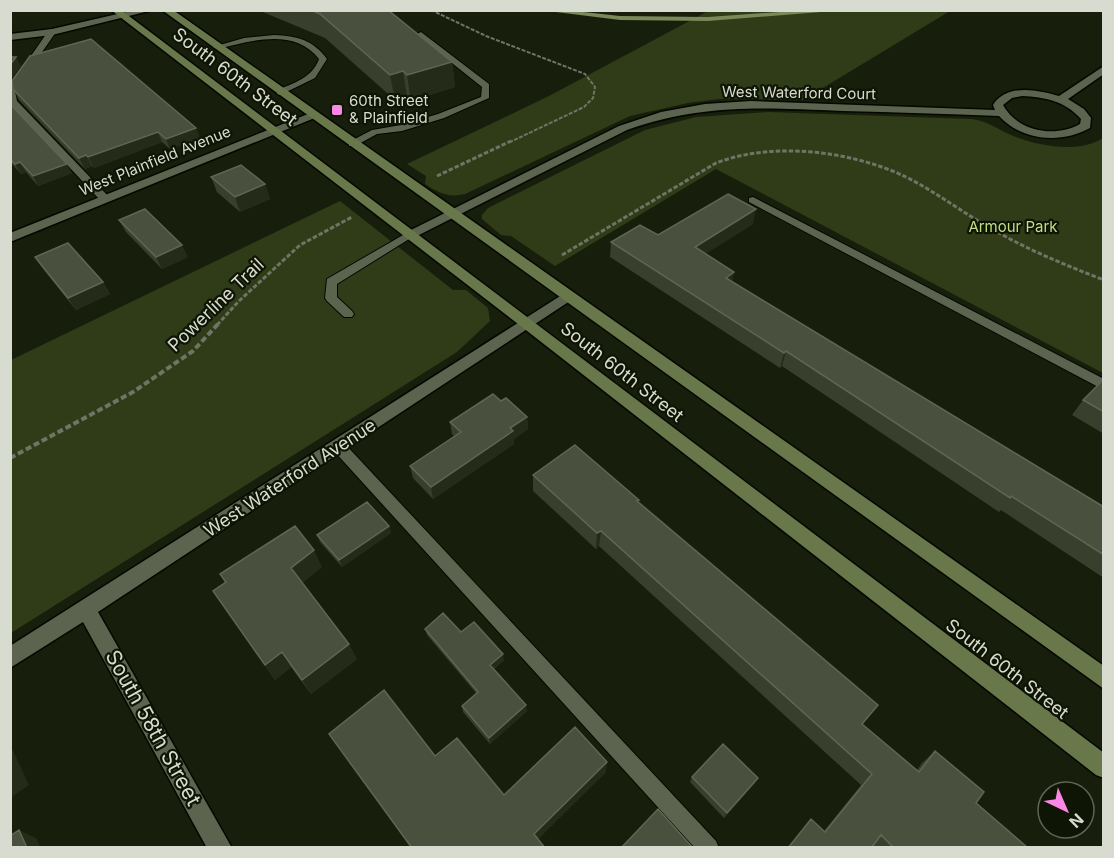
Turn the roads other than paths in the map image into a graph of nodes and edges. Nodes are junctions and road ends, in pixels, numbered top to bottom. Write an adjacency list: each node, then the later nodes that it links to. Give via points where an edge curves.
1 (115, 10): 4 (main road, South 60th Street)
2 (149, 10): 4 (street)
3 (166, 10): 8 (main road, South 60th Street)
4 (124, 17): 5 (street); 14 (main road, South 60th Street)
5 (52, 32): 7 (street); 16 (lane, via 11,91 13,102)
6 (420, 34): 15 (lane, via 486,86 485,99 402,128 375,132)
7 (10, 37)
8 (217, 47): 10 (main road, South 60th Street); 10 (lane, via 250,39 281,38 299,39 319,50 323,58 321,68 311,78)
9 (1104, 69): 11 (street)
10 (280, 92): 13 (main road, South 60th Street)
11 (1060, 100): 12 (street, West Waterford Court, via 1038,93 1010,95 998,105); 12 (street, West Waterford Court, via 1078,109 1086,118 1086,126 1072,133 1045,134 1023,128)
12 (1000, 113): 18 (street, West Waterford Court, via 751,104 705,107 661,115 623,128)
13 (313, 115): 14 (street, West Plainfield Avenue); 15 (main road, South 60th Street)
14 (273, 131): 16 (street, West Plainfield Avenue); 19 (main road, South 60th Street)
15 (352, 144): 18 (main road, South 60th Street)
16 (105, 199): 20 (street, West Plainfield Avenue)
17 (753, 200): 24 (lane)
18 (449, 213): 19 (street, West Waterford Court); 21 (main road, South 60th Street)
19 (410, 234): 22 (lane, via 331,282 331,298); 23 (main road, South 60th Street)
20 (10, 238)
21 (568, 296): 23 (street, West Waterford Avenue); 28 (main road, South 60th Street)
22 (348, 314)
23 (526, 323): 25 (street, West Waterford Avenue); 29 (main road, South 60th Street)
24 (1104, 386)
25 (339, 447): 26 (street, West Waterford Avenue); 31 (lane)
26 (86, 609): 27 (street, West Waterford Avenue); 30 (street, South 58th Street)
27 (10, 658)
28 (1104, 679)
29 (1104, 767)
30 (220, 848)
31 (709, 848)

